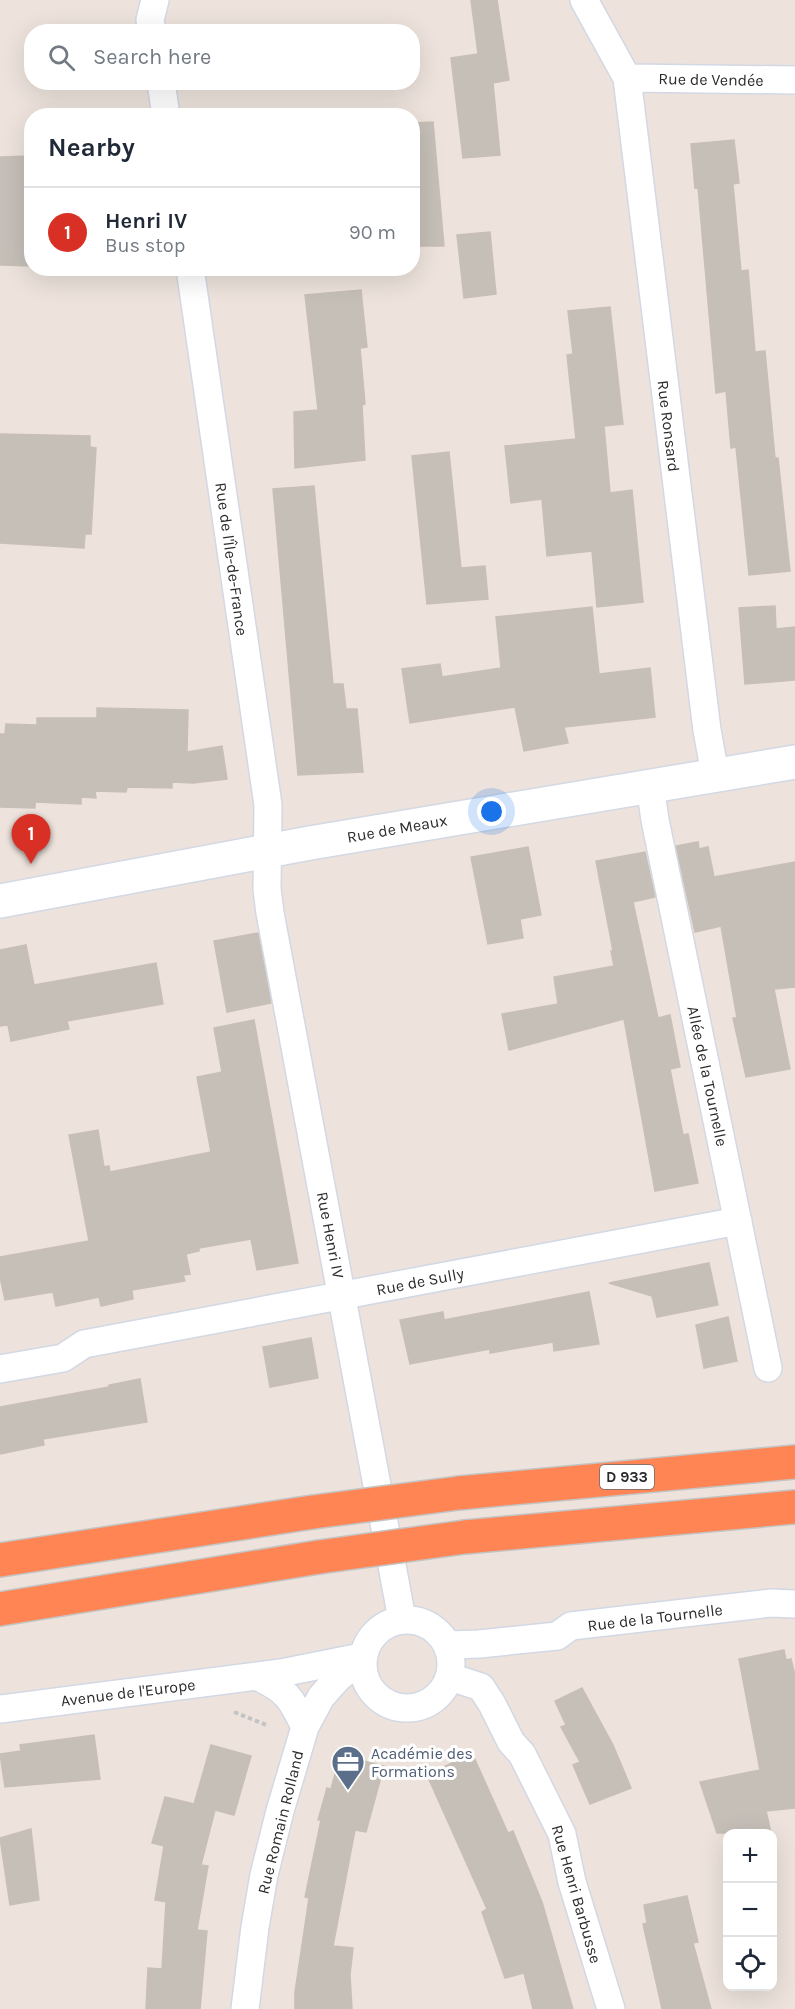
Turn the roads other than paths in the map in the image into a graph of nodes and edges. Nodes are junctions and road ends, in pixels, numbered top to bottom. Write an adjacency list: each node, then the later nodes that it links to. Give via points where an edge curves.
1 (585, 0): 2 (street)
2 (627, 78): 3 (street, Rue de Vendée); 8 (street, Rue Ronsard)
3 (795, 80)
4 (162, 90): 5 (street)
5 (165, 108)
6 (191, 276): 10 (street, Rue de l'Île-de-France, via 267,805)
7 (795, 762): 8 (main road, Rue de Meaux)
8 (715, 774): 9 (main road, Rue de Meaux)
9 (650, 785): 10 (main road, Rue de Meaux); 12 (street, Allée de la Tournelle)
10 (267, 851): 11 (main road, Rue de Meaux); 13 (street, Rue Henri IV, via 270,913)
11 (0, 901)
12 (738, 1221): 13 (street, Rue de Sully); 14 (street, Allée de la Tournelle)
13 (342, 1295): 15 (street, Rue de Sully, via 84,1344 63,1358); 21 (street, Rue Henri IV)
14 (768, 1368)
15 (0, 1370)
16 (795, 1462): 18 (highway, D 933, bridge, via 459,1493)
17 (795, 1507): 20 (highway, bridge, via 465,1537)
18 (0, 1560)
19 (795, 1604): 22 (street, Rue de la Tournelle, via 771,1603 571,1626 557,1636)
20 (0, 1608)
21 (402, 1619): 22 (street, via 414,1619 438,1632); 23 (street, via 372,1638)
22 (447, 1645): 25 (street, via 452,1662)
23 (364, 1656): 24 (street, Avenue de l'Europe); 26 (street, Rue Romain Rolland); 27 (street, via 365,1677)
24 (269, 1674): 26 (street, Avenue de l'Europe); 28 (street, Avenue de l'Europe); 29 (street, via 293,1702)
25 (450, 1677): 27 (street, via 438,1697 415,1708 382,1701); 31 (street, Rue Henri Barbusse, via 481,1687 511,1742 522,1754 562,1834 572,1882)
26 (337, 1679): 27 (street, Avenue de l'Europe); 29 (street, Rue Romain Rolland, via 321,1697)
27 (372, 1690)
28 (0, 1709)
29 (305, 1727): 30 (street, Rue Romain Rolland, via 264,1875)
30 (245, 2009)
31 (611, 2009)

